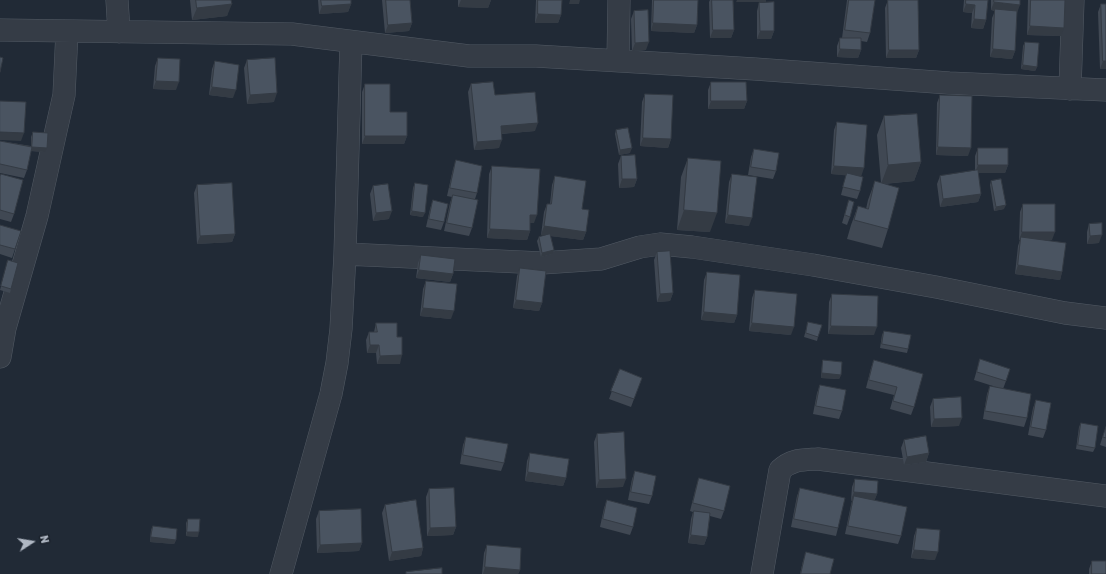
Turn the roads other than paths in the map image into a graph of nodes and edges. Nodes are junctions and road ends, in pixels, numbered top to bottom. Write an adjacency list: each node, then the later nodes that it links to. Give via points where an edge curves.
1 (117, 0): 6 (street)
2 (619, 0): 8 (street)
3 (1073, 0): 9 (street)
4 (0, 30): 5 (street)
5 (67, 31): 6 (street); 13 (street, via 64,95 37,216 5,328)
6 (119, 32): 7 (street, via 292,34)
7 (351, 42): 8 (street, via 468,56 536,56); 11 (street)
8 (618, 61): 9 (street)
9 (1070, 89): 10 (street)
10 (1106, 90)
11 (345, 254): 12 (street, via 542,263 601,259 640,247 660,244 813,264 1065,313); 15 (street, via 341,329 331,394)
12 (1106, 318)
13 (0, 357)
14 (1106, 496): 16 (street, via 818,459 798,460 780,470)
15 (281, 574)
16 (762, 574)

